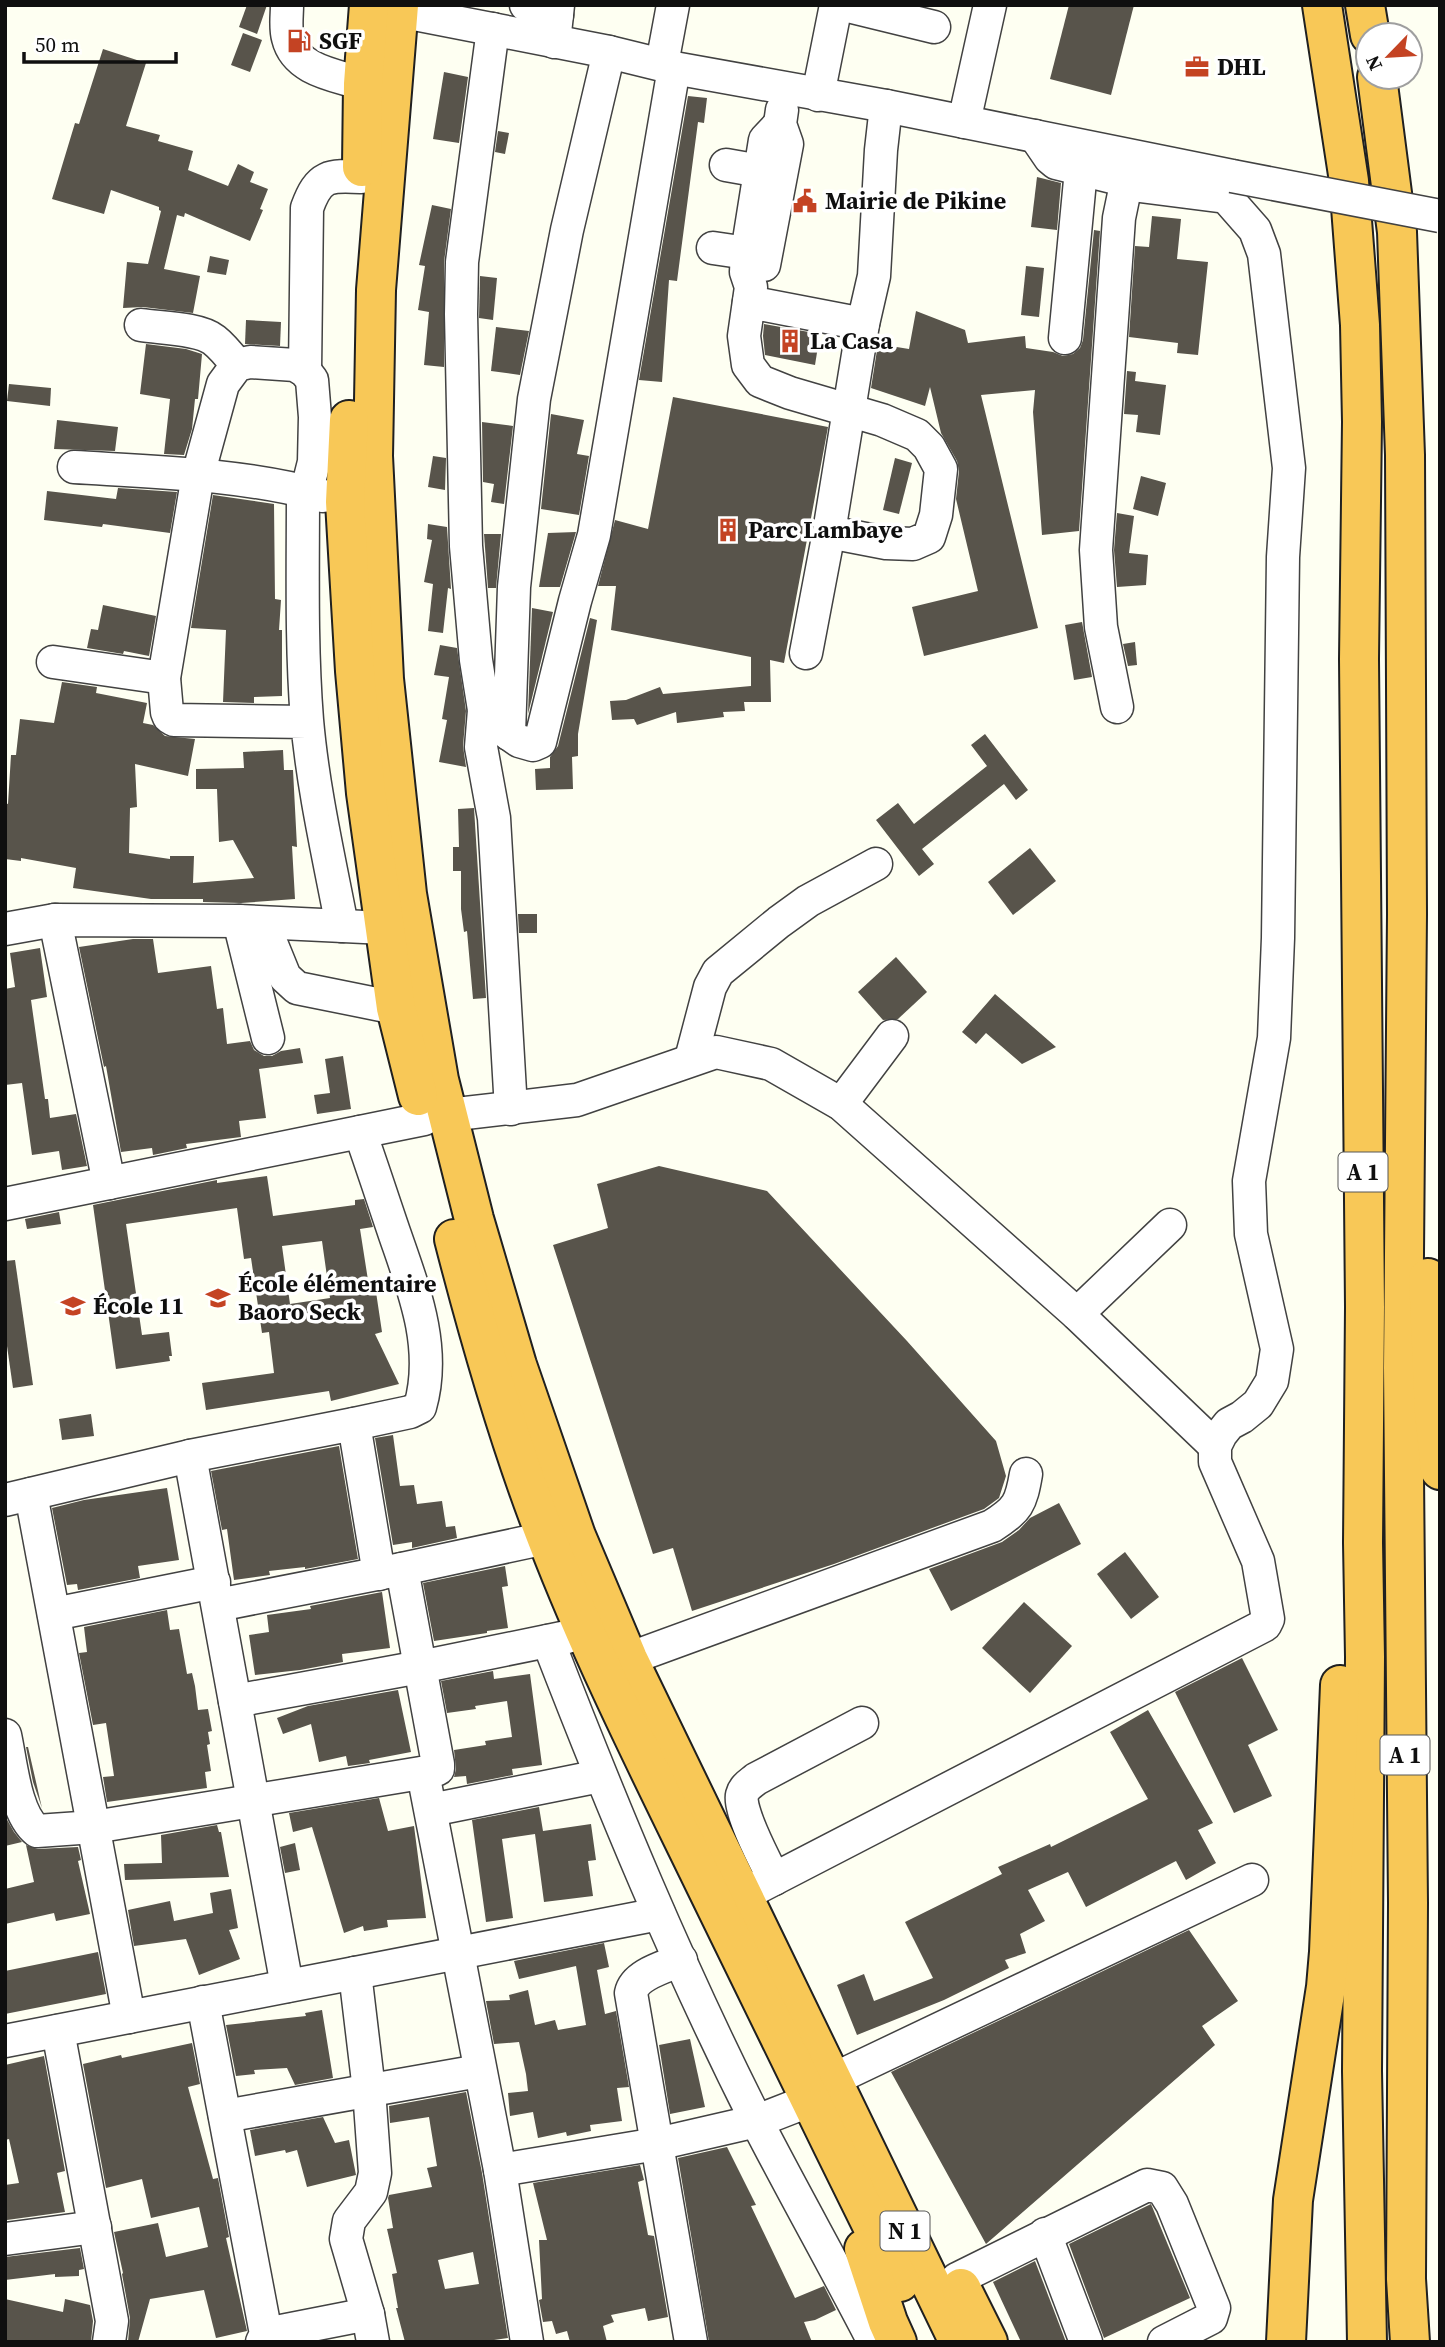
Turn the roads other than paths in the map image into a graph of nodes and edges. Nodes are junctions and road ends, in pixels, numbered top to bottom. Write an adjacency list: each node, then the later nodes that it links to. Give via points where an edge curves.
1 (287, 5): 14 (street, via 287,37 300,59 310,67)
2 (526, 5): 9 (street)
3 (673, 5): 13 (street)
4 (835, 5): 17 (street)
5 (844, 5): 10 (street)
6 (990, 5): 19 (street)
7 (1322, 5): 75 (highway, A 1, via 1349,181 1360,325)
8 (376, 7): 11 (street); 14 (highway); 61 (highway, via 373,456 384,679 407,894 439,1080)
9 (556, 21): 11 (street); 12 (street)
10 (934, 27)
11 (493, 29): 46 (street, via 462,262 461,314 466,546)
12 (609, 52): 13 (street); 48 (street, via 567,230 534,400 514,587)
13 (668, 66): 15 (street); 48 (street, via 594,535 540,742 533,745)
14 (363, 84): 25 (highway)
15 (785, 88): 17 (street); 20 (street)
16 (1379, 91): 63 (highway, A 1, via 1397,232 1403,361)
17 (818, 95): 18 (street)
18 (886, 106): 19 (street); 31 (street, via 874,276)
19 (964, 122): 21 (street)
20 (780, 124): 24 (street, via 765,140); 30 (street, via 787,144 780,184 761,276)
21 (1035, 136): 23 (street, via 1056,163); 27 (street, bridge)
22 (726, 164): 24 (street)
23 (1081, 170): 26 (street, via 1120,179); 33 (street)
24 (760, 171): 29 (street)
25 (361, 177): 35 (street, via 327,178 307,208); 40 (highway)
26 (1124, 184): 45 (street, via 1096,550 1101,627); 69 (street, via 1226,197 1255,230 1264,254 1289,468 1274,1038 1249,1181 1251,1234 1277,1349 1272,1381 1258,1404 1229,1424)
27 (1440, 216)
28 (713, 248): 29 (street)
29 (747, 253): 30 (street)
30 (750, 294): 31 (street); 36 (street, via 744,336 748,365 760,380)
31 (863, 324): 36 (street)
32 (141, 325): 34 (street, via 212,338)
33 (1065, 338)
34 (237, 365): 35 (street, via 295,365); 38 (street, via 223,384)
35 (305, 371): 39 (street, via 312,380 315,418 314,462)
36 (848, 410): 41 (street); 41 (street, via 917,435 929,447 941,469 936,515 929,537 913,544)
37 (74, 467): 38 (street)
38 (198, 475): 39 (street); 44 (street)
39 (303, 491): 40 (street); 47 (street)
40 (345, 502): 53 (highway, via 366,793)
41 (829, 533): 42 (street)
42 (806, 653)
43 (53, 662): 44 (street)
44 (164, 678): 47 (street, via 167,712 174,720)
45 (1116, 707)
46 (484, 710): 48 (street); 60 (street, via 481,747 494,818)
47 (307, 722): 52 (street)
48 (509, 734)
49 (876, 864): 58 (street, via 808,901 718,972)
50 (55, 920): 51 (street); 54 (street); 64 (street)
51 (251, 922): 52 (street); 55 (street, via 297,988); 57 (street)
52 (342, 926): 53 (street)
53 (385, 928): 55 (highway)
54 (5, 929)
55 (396, 1008): 61 (highway)
56 (892, 1036): 59 (street)
57 (268, 1038)
58 (691, 1059): 59 (street, via 716,1052 771,1064); 60 (street, via 577,1100)
59 (841, 1104): 67 (street)
60 (511, 1109): 61 (street)
61 (436, 1117): 62 (street); 74 (highway, via 474,1317); 81 (highway, via 474,1219 576,1536)
62 (360, 1132): 64 (street); 68 (street, via 417,1299 426,1345 420,1407)
63 (1406, 1167): 71 (highway, via 1424,1213); 127 (highway, A 1, via 1405,2266)
64 (109, 1183): 65 (street)
65 (5, 1204)
66 (1170, 1225): 67 (street)
67 (1077, 1314): 69 (street)
68 (354, 1424): 70 (street); 76 (street)
69 (1216, 1446): 92 (street, via 1215,1462 1258,1561 1268,1613 1265,1625)
70 (190, 1455): 73 (street); 77 (street)
71 (1440, 1470)
72 (1026, 1474): 81 (street, via 1022,1499 1008,1516 992,1525)
73 (18, 1497): 78 (street)
74 (546, 1538): 76 (street); 79 (highway)
75 (1363, 1543): 125 (highway, via 1348,1574 1342,1604 1331,1931 1293,2200); 126 (highway, A 1, via 1362,2071)
76 (391, 1571): 77 (street); 82 (street)
77 (216, 1594): 78 (street); 83 (street)
78 (54, 1615): 90 (street)
79 (585, 1633): 80 (street); 104 (highway)
80 (548, 1641): 82 (street); 87 (street)
81 (628, 1659): 92 (highway)
82 (420, 1667): 83 (street); 86 (street, via 438,1764 438,1769)
83 (235, 1701): 88 (street)
84 (862, 1723): 92 (street, via 744,1788 740,1799)
85 (5, 1735): 90 (street, via 17,1792 30,1826 37,1831)
86 (423, 1773): 88 (street); 89 (street)
87 (600, 1776): 89 (street); 93 (street)
88 (253, 1800): 90 (street); 97 (street)
89 (431, 1810): 94 (street)
90 (94, 1827): 99 (street)
91 (1252, 1880): 104 (street)
92 (758, 1887): 104 (highway)
93 (659, 1913): 94 (street); 95 (street)
94 (458, 1953): 96 (street); 102 (street)
95 (681, 1960): 106 (street); 107 (street, via 640,1979 631,1993)
96 (355, 1973): 97 (street); 103 (street)
97 (287, 1986): 98 (street)
98 (203, 2002): 99 (street); 105 (street)
99 (129, 2017): 100 (street)
100 (58, 2031): 101 (street); 109 (street)
101 (5, 2041)
102 (480, 2071): 103 (street); 108 (street)
103 (369, 2090): 105 (street); 113 (street, via 375,2173 372,2192 349,2221 346,2239)
104 (830, 2108): 106 (street); 112 (highway); 119 (highway, via 887,2322); 120 (highway, N 1); 121 (highway, N 1)
105 (225, 2116): 114 (street)
106 (757, 2121): 107 (street); 118 (street)
107 (657, 2144): 108 (street); 117 (street)
108 (500, 2170): 116 (street)
109 (94, 2227): 111 (street); 115 (street, via 112,2321)
110 (1045, 2234): 112 (street); 123 (street); 124 (street, via 1147,2185 1162,2188 1214,2308 1212,2318)
111 (5, 2239)
112 (957, 2278): 122 (highway)
113 (371, 2328): 114 (street)
114 (264, 2338)
115 (109, 2342)
116 (527, 2342)
117 (691, 2342)
118 (874, 2342)
119 (897, 2342)
120 (929, 2342)
121 (959, 2342)
122 (988, 2342)
123 (1086, 2342)
124 (1164, 2342)
125 (1286, 2342)
126 (1367, 2342)
127 (1410, 2342)

